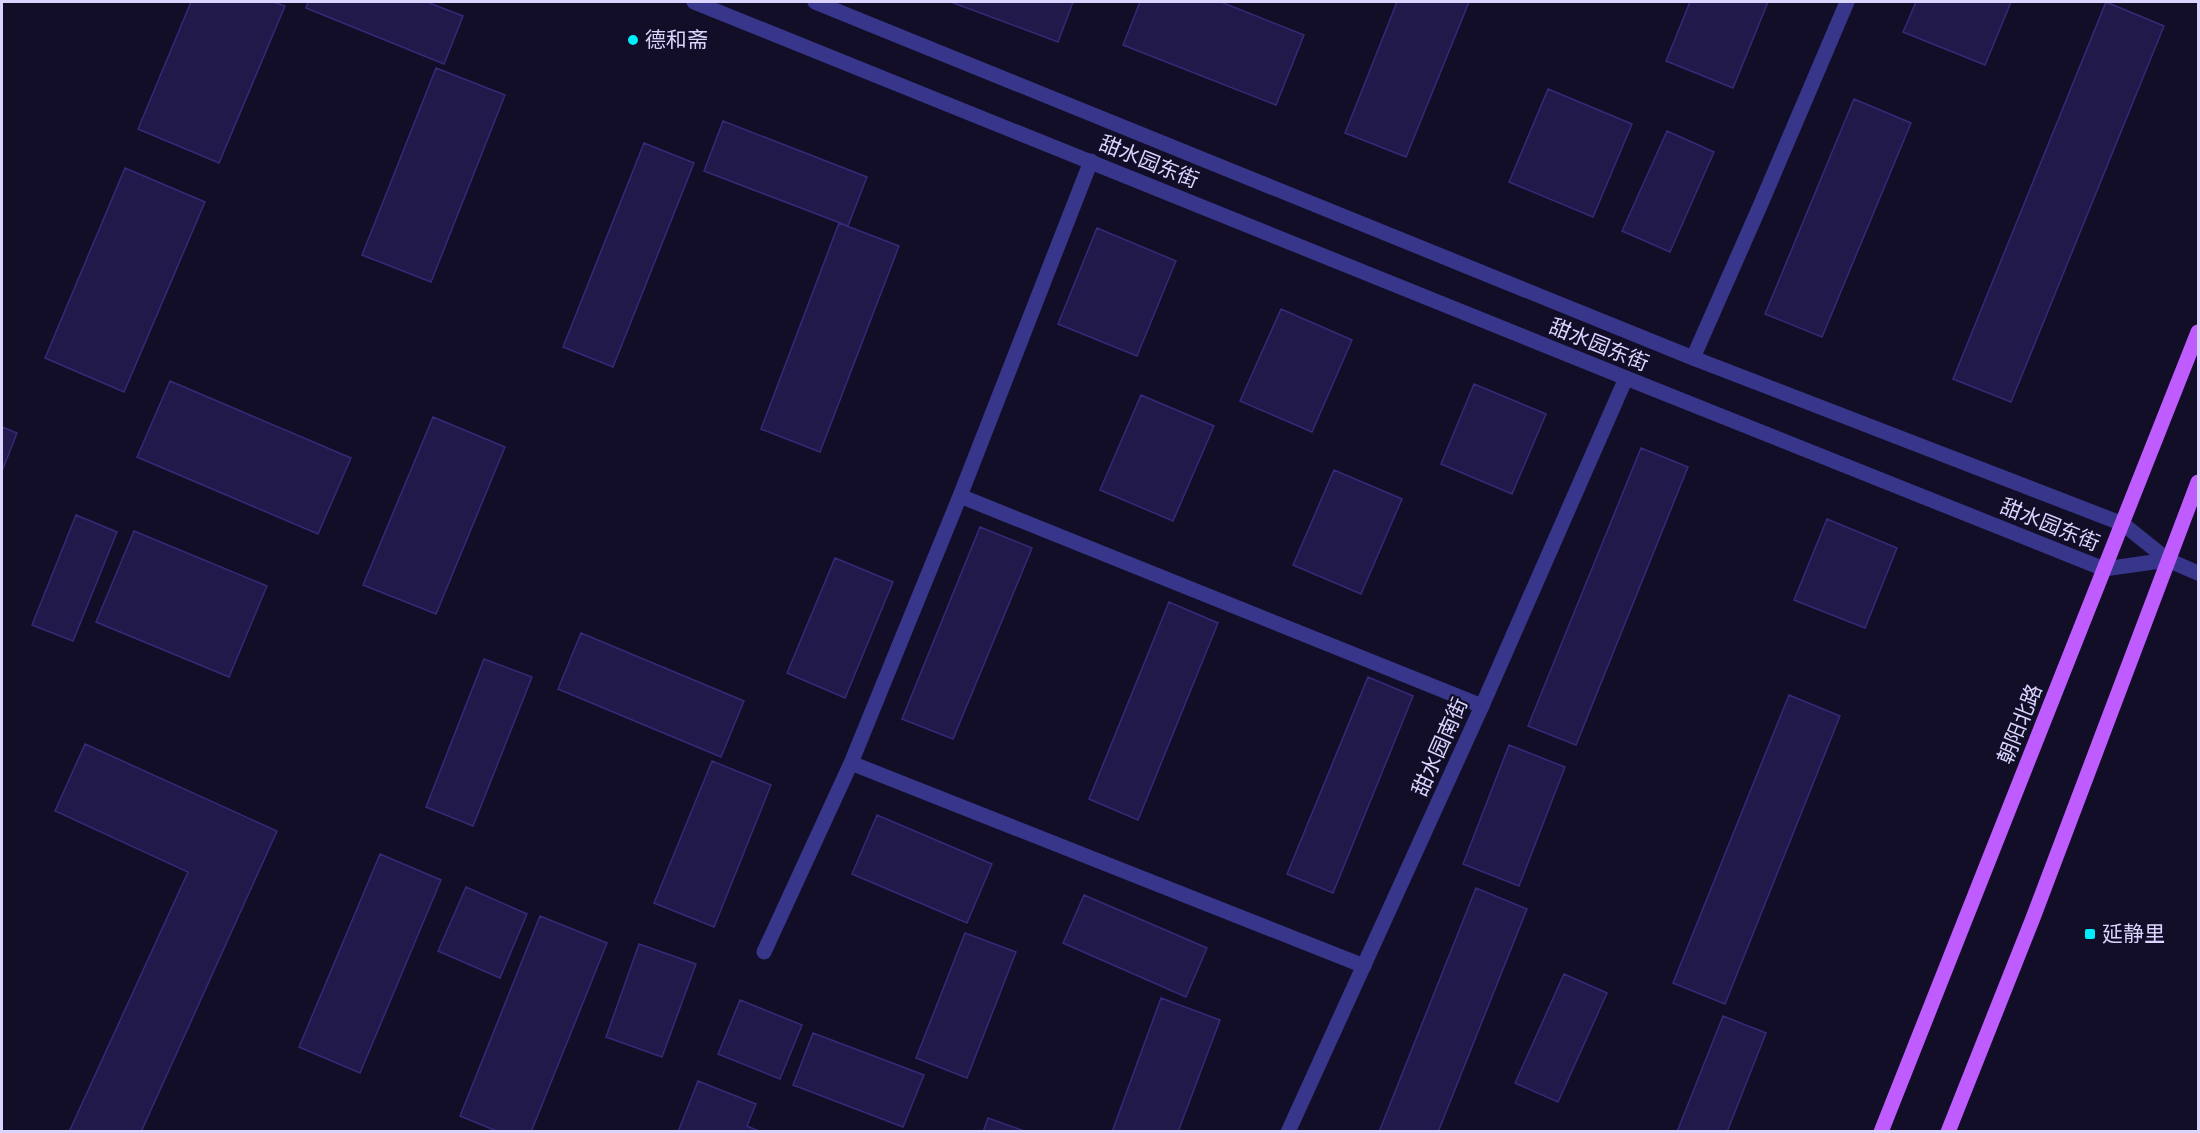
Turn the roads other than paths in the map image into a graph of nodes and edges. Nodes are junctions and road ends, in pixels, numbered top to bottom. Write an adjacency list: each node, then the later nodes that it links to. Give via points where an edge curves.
1 (694, 2): 4 (street, 甜水园东街)
2 (815, 2): 6 (street, 甜水园东街)
3 (1847, 2): 6 (street)
4 (1091, 161): 7 (street, 甜水园东街); 9 (street)
5 (2199, 332): 10 (main road, 朝阳北路)
6 (1693, 358): 10 (street, 甜水园东街)
7 (1626, 378): 12 (street, 甜水园东街); 14 (street, 甜水园南街)
8 (2199, 482): 11 (main road)
9 (960, 496): 14 (street); 15 (street)
10 (2122, 524): 11 (street, 甜水园东街); 12 (main road, 朝阳北路)
11 (2168, 560): 12 (street, 甜水园东街); 13 (street); 20 (main road)
12 (2104, 569): 19 (main road, 朝阳北路)
13 (2199, 573)
14 (1482, 706): 17 (street, 甜水园南街)
15 (851, 763): 16 (street); 17 (street)
16 (764, 952)
17 (1364, 966): 18 (street, 甜水园南街)
18 (1288, 1131)
19 (1881, 1131)
20 (1948, 1131)

